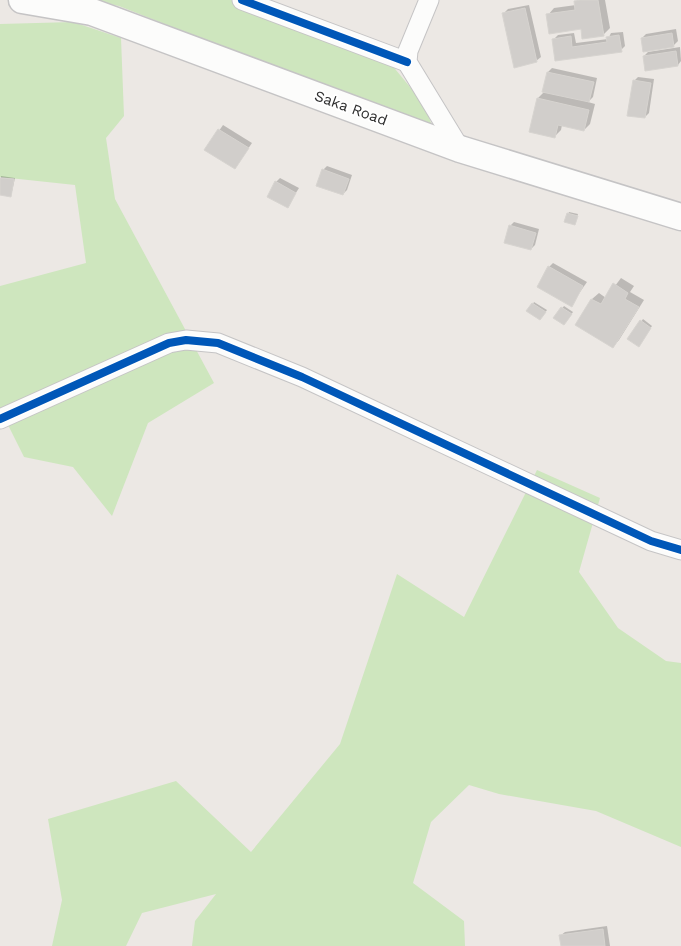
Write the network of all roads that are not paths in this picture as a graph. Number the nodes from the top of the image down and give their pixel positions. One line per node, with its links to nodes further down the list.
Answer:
1 (21, 0): 4 (main road, Saka Road); 6 (main road, Saka Road)
2 (242, 0): 5 (street)
3 (429, 0): 5 (street)
4 (0, 2)
5 (407, 62): 6 (street)
6 (460, 149): 7 (main road, Saka Road)
7 (681, 217)
8 (0, 418): 9 (street)
9 (681, 550)

